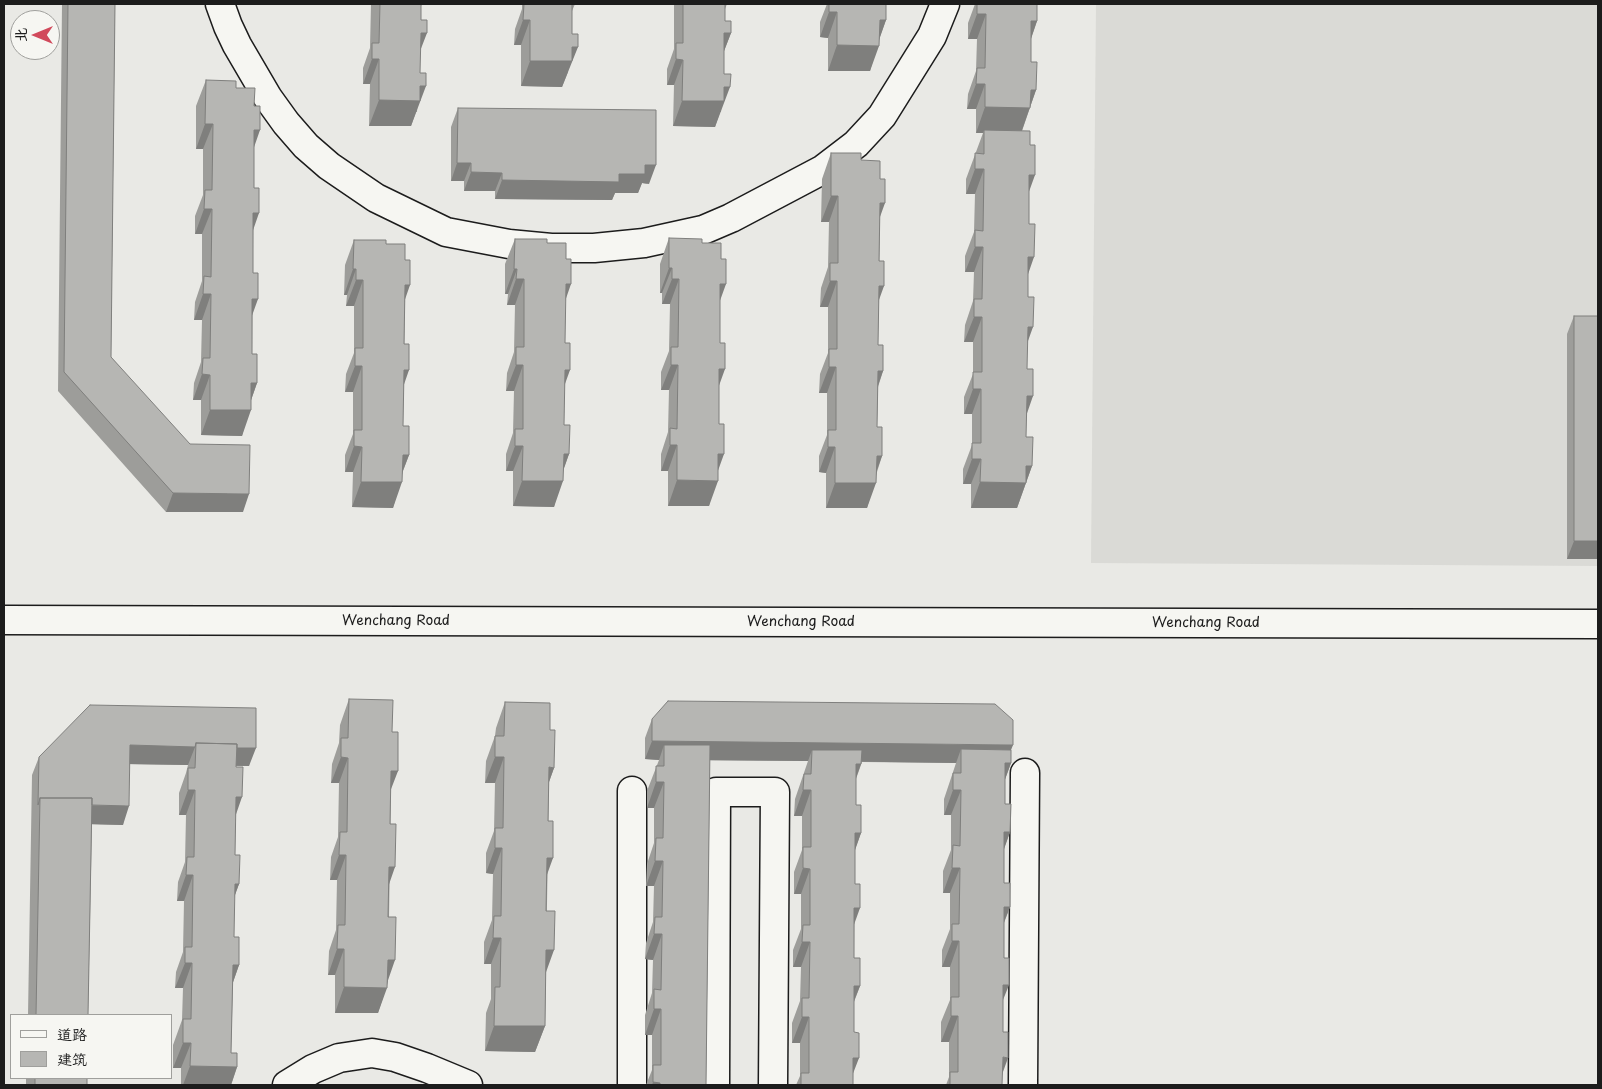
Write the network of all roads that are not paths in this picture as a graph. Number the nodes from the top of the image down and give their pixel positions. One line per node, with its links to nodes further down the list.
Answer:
1 (220, 4): 2 (street)
2 (945, 4)
3 (4, 620): 4 (street, Wenchang Road)
4 (1598, 624)
5 (1025, 774): 12 (street)
6 (632, 791): 9 (street)
7 (287, 1085): 8 (street)
8 (468, 1085)
9 (632, 1085)
10 (715, 1085): 11 (street)
11 (774, 1085)
12 (1023, 1085)

